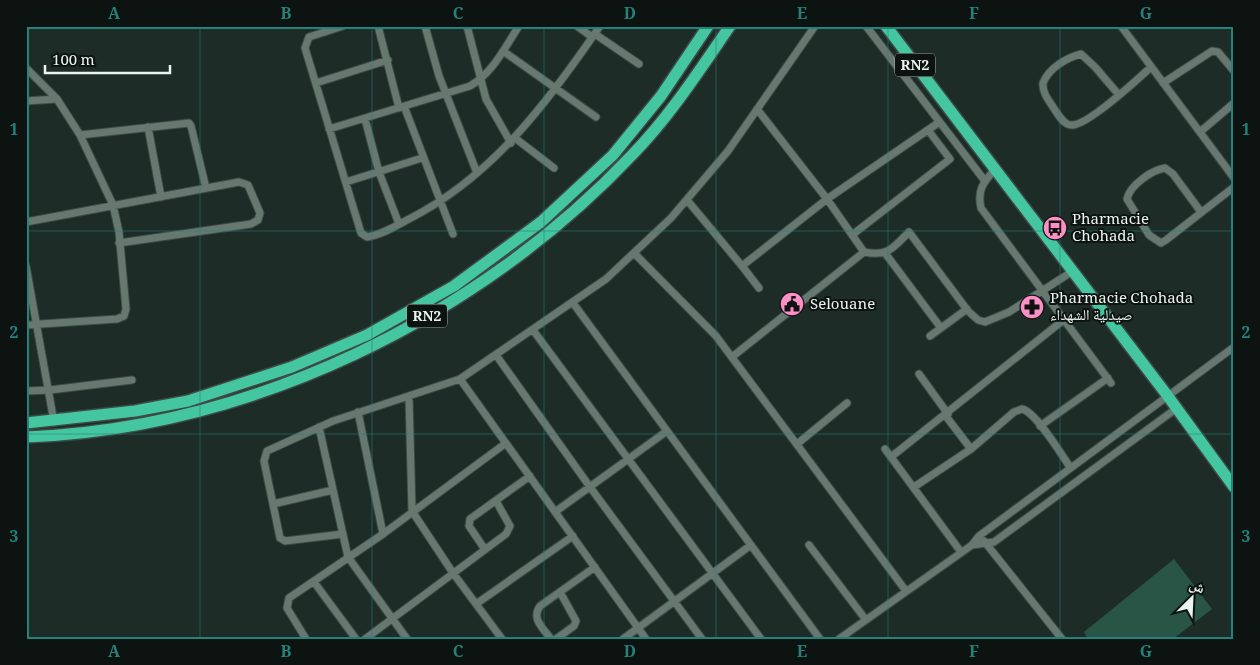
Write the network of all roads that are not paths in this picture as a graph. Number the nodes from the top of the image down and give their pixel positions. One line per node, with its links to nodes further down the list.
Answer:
1 (343, 26): 22 (street)
2 (378, 26): 16 (street)
3 (425, 26): 25 (street)
4 (467, 26): 21 (street)
5 (519, 26): 15 (street)
6 (577, 26): 14 (street)
7 (600, 26): 14 (street)
8 (708, 26): 92 (highway, RN2)
9 (730, 26): 97 (highway, RN2)
10 (815, 26): 31 (street)
11 (866, 26): 34 (street)
12 (886, 26): 43 (highway, RN2)
13 (1121, 26): 18 (street)
14 (594, 36): 17 (street); 24 (street)
15 (503, 51): 21 (street); 24 (street)
16 (388, 60): 22 (street); 30 (street)
17 (639, 64)
18 (1151, 67): 23 (street); 26 (street)
19 (26, 68): 27 (street)
20 (1234, 71): 23 (street)
21 (480, 80): 25 (street); 40 (street)
22 (316, 83): 36 (street)
23 (1163, 83): 38 (street)
24 (556, 88): 32 (street); 40 (street)
25 (446, 93): 30 (street); 45 (street)
26 (1119, 96): 26 (street)
27 (56, 99): 28 (street); 39 (street)
28 (26, 101)
29 (1234, 103): 38 (street)
30 (401, 107): 33 (street); 41 (street)
31 (757, 109): 52 (street); 53 (street)
32 (596, 116)
33 (366, 119): 36 (street); 44 (street)
34 (938, 123): 37 (street); 47 (street)
35 (148, 126): 39 (street); 50 (street); 51 (street)
36 (329, 129): 48 (street)
37 (928, 130): 52 (street); 60 (street)
38 (1200, 132): 46 (street)
39 (80, 135): 55 (street)
40 (513, 140): 42 (street); 45 (street)
41 (422, 158): 44 (street); 54 (street)
42 (554, 168)
43 (995, 169): 47 (street); 67 (highway, RN2)
44 (379, 172): 48 (street); 58 (street)
45 (477, 173): 54 (street)
46 (1234, 178)
47 (985, 181): 69 (street)
48 (346, 182): 58 (street)
49 (1234, 187): 56 (street)
50 (206, 188): 51 (street); 61 (street)
51 (161, 196): 55 (street)
52 (827, 199): 60 (street); 66 (street)
53 (686, 200): 64 (street); 66 (street)
54 (440, 201): 58 (street); 59 (street)
55 (113, 205): 57 (street); 61 (street)
56 (1201, 212): 56 (street)
57 (26, 222)
58 (399, 224)
59 (453, 234)
60 (852, 235): 62 (street)
61 (119, 243): 73 (street)
62 (864, 252): 63 (street); 80 (street)
63 (886, 253): 71 (street); 75 (street)
64 (635, 254): 70 (street); 80 (street)
65 (26, 266): 73 (street)
66 (742, 266): 68 (street)
67 (1073, 271): 69 (street); 86 (highway, RN2)
68 (759, 288)
69 (1043, 289): 71 (street); 72 (street)
70 (572, 303): 76 (street); 96 (street)
71 (967, 309): 75 (street)
72 (1066, 318): 91 (street); 94 (street)
73 (37, 324): 74 (street); 84 (street)
74 (26, 325)
75 (941, 328): 77 (street)
76 (533, 330): 79 (street); 103 (street)
77 (930, 336)
78 (1234, 347): 86 (street)
79 (496, 355): 82 (street); 106 (street)
80 (732, 357): 99 (street)
81 (919, 374): 91 (street)
82 (460, 379): 87 (street); 98 (street)
83 (132, 380): 84 (street)
84 (50, 390): 85 (street); 92 (street)
85 (26, 391)
86 (1167, 395): 89 (highway, RN2); 104 (street)
87 (409, 397): 90 (street); 112 (street)
88 (847, 403): 99 (street)
89 (1176, 408): 108 (highway, RN2); 119 (street)
90 (358, 412): 95 (street); 115 (street)
91 (946, 415): 101 (street); 102 (street)
92 (54, 422): 93 (highway, RN2)
93 (26, 423)
94 (1040, 426): 101 (street); 104 (street)
95 (320, 427): 109 (street); 111 (street)
96 (668, 431): 103 (street); 118 (street)
97 (26, 437)
98 (506, 442): 105 (street); 112 (street)
99 (798, 444): 129 (street)
100 (885, 449): 102 (street)
101 (971, 449): 107 (street)
102 (891, 458): 107 (street)
103 (628, 460): 106 (street); 127 (street)
104 (1070, 467): 117 (street)
105 (530, 476): 110 (street); 113 (street)
106 (590, 487): 113 (street); 131 (street)
107 (914, 487): 123 (street)
108 (1234, 487)
109 (333, 490): 111 (street); 114 (street)
110 (496, 501): 122 (street); 122 (street)
111 (273, 504): 114 (street)
112 (412, 511): 115 (street); 126 (street)
113 (556, 512): 116 (street)
114 (343, 534): 124 (street)
115 (383, 534): 124 (street)
116 (573, 536): 125 (street); 132 (street)
117 (979, 536): 119 (street); 121 (street)
118 (751, 544): 127 (street); 147 (street)
119 (987, 544): 121 (street); 149 (street)
120 (809, 545): 134 (street)
121 (972, 545): 123 (street)
122 (484, 548): 126 (street)
123 (961, 552): 129 (street)
124 (348, 557): 128 (street); 133 (street)
125 (595, 567): 130 (street); 135 (street)
126 (452, 573): 132 (street); 133 (street)
127 (712, 573): 131 (street); 146 (street)
128 (314, 582): 136 (street); 137 (street)
129 (906, 591): 134 (street)
130 (560, 592): 141 (street); 142 (street)
131 (674, 601): 135 (street); 145 (street)
132 (476, 604): 140 (street)
133 (392, 619): 138 (street); 139 (street)
134 (866, 620): 148 (street)
135 (638, 628): 143 (street); 144 (street)
136 (306, 639)
137 (356, 639)
138 (365, 639)
139 (407, 639)
140 (502, 639)
141 (551, 639)
142 (556, 639)
143 (623, 639)
144 (646, 639)
145 (702, 639)
146 (761, 639)
147 (820, 639)
148 (839, 639)
149 (1062, 639)

